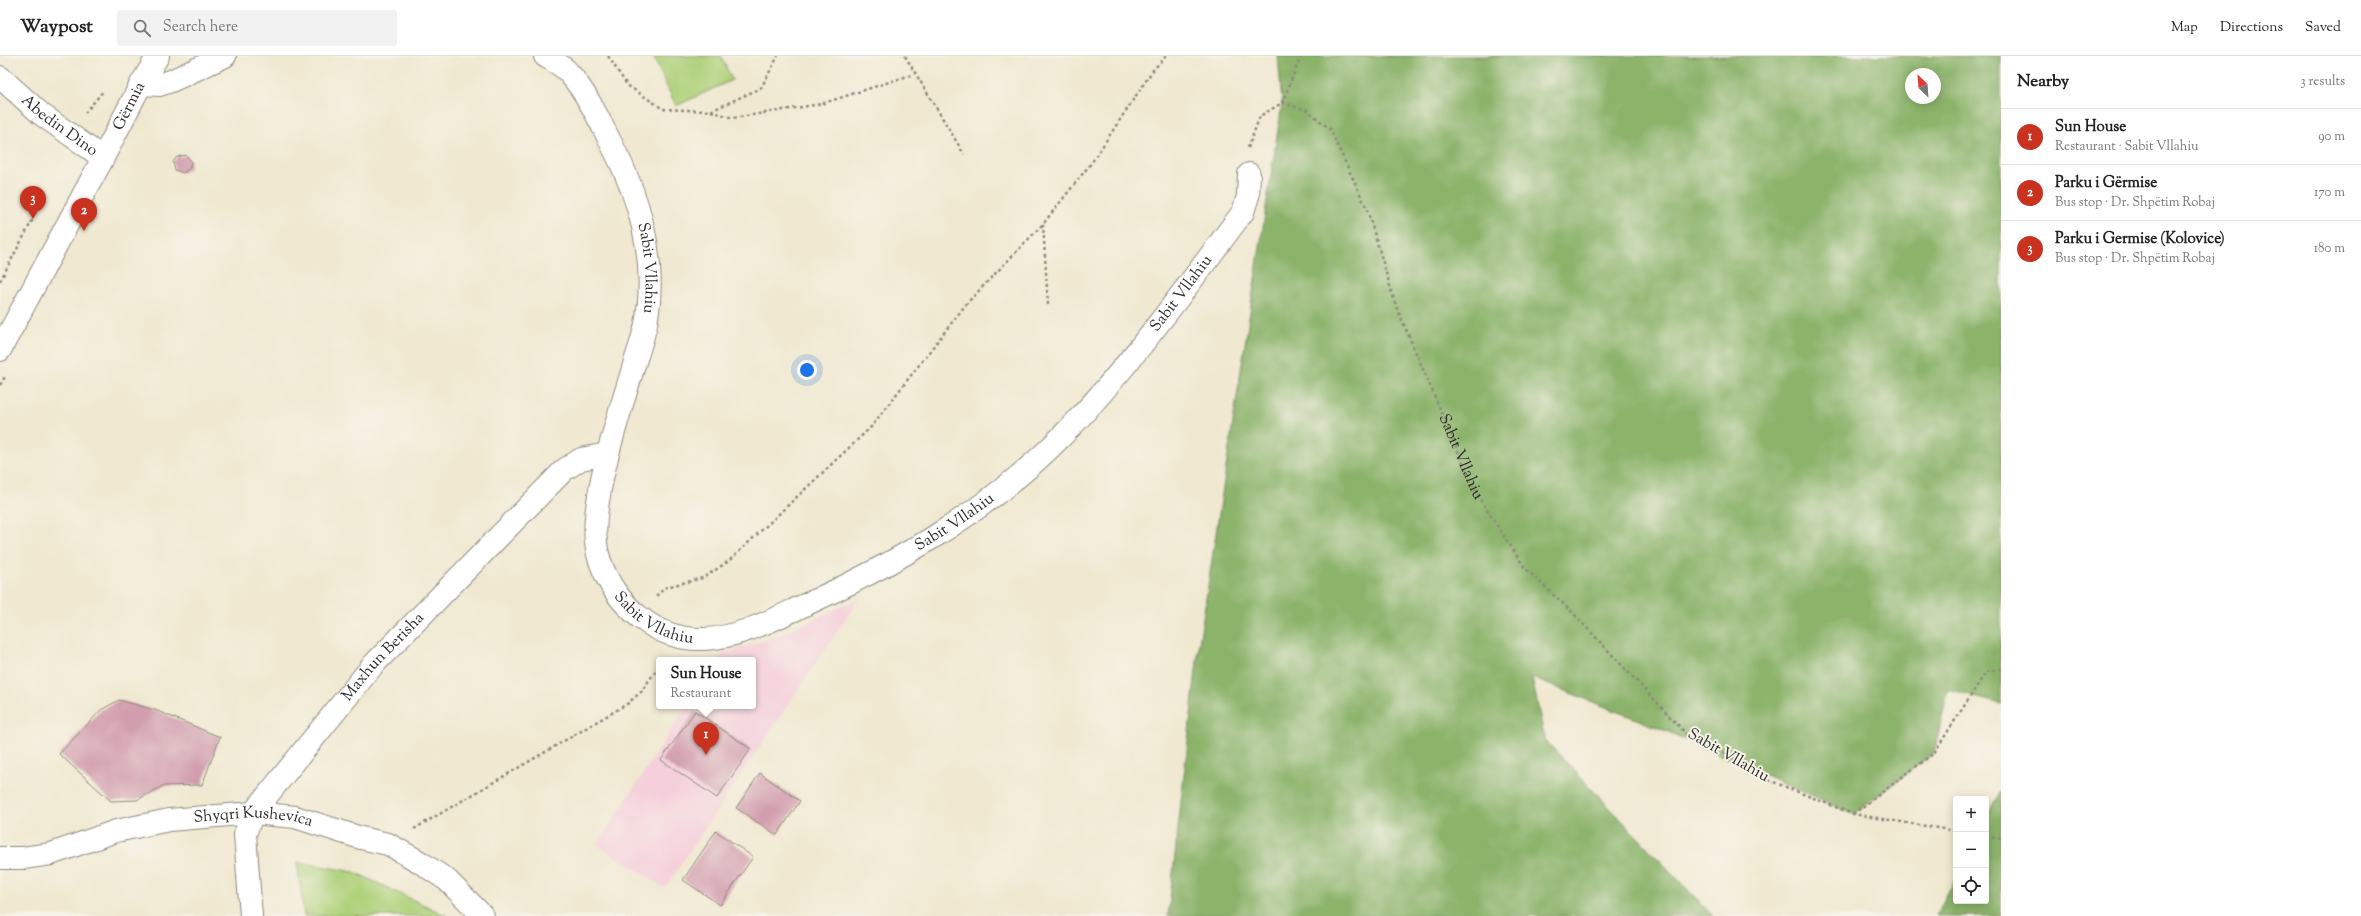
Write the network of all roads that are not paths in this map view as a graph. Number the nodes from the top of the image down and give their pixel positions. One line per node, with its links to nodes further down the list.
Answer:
1 (158, 56): 5 (street, Gërmia)
2 (225, 56): 5 (street)
3 (545, 56): 9 (street, Sabit Vllahiu)
4 (0, 77): 6 (street, Abedin Dino)
5 (141, 84): 6 (street, Gërmia)
6 (102, 158): 8 (street, Gërmia)
7 (1249, 174): 9 (street, Sabit Vllahiu)
8 (0, 350)
9 (608, 454): 10 (street, Maxhun Berisha)
10 (253, 813): 11 (street, Shyqri Kushevica); 12 (street, Maxhun Berisha); 13 (street, Shyqri Kushevica)
11 (0, 858)
12 (251, 916)
13 (483, 916)

